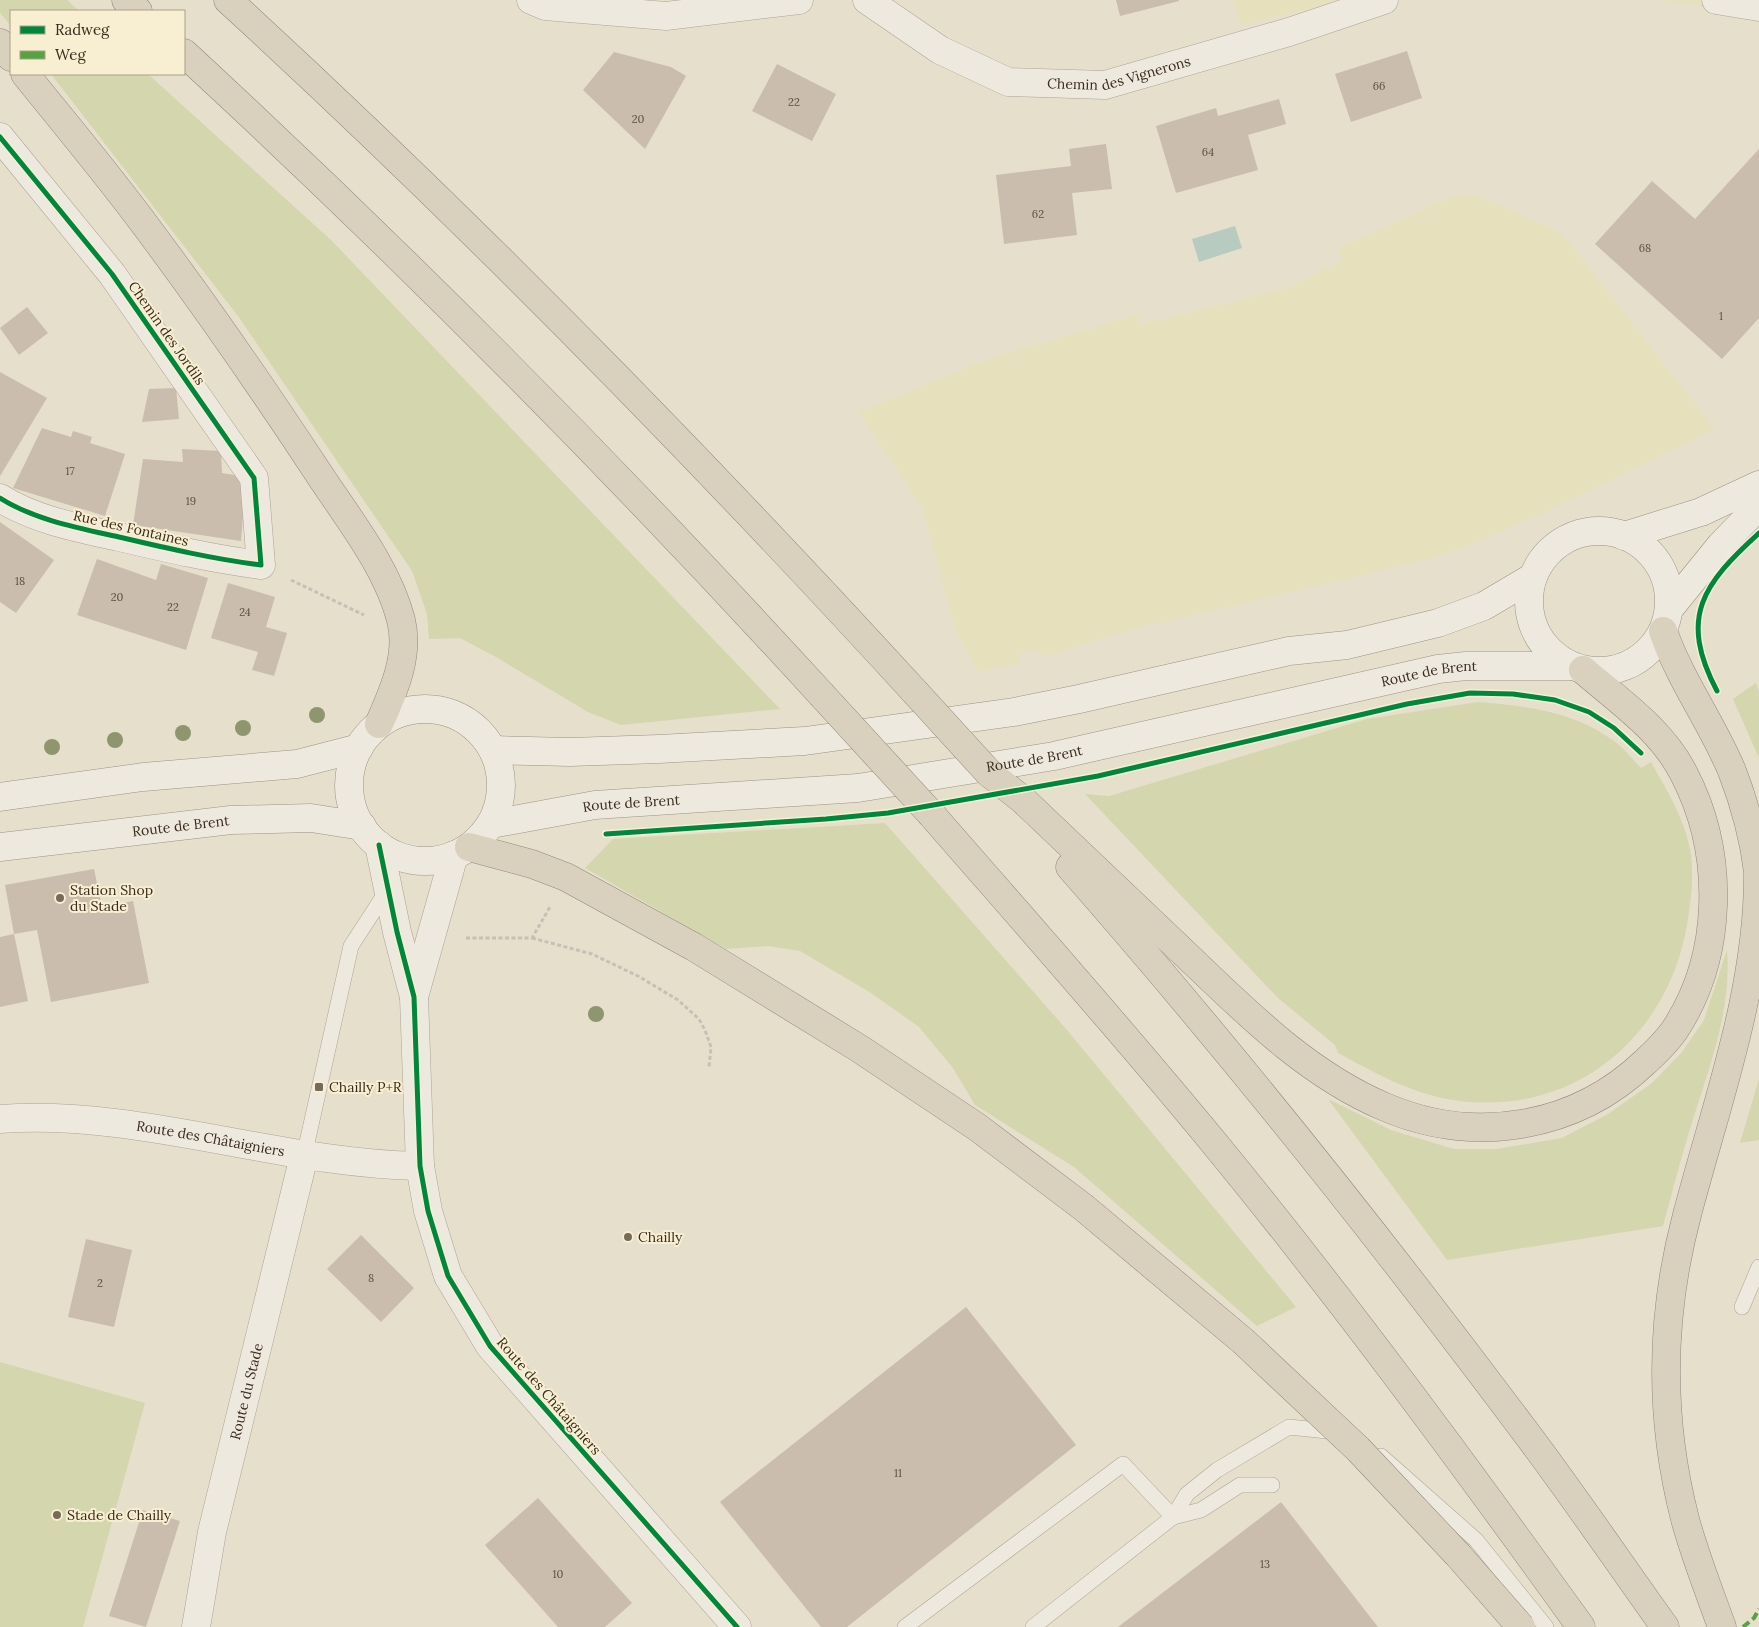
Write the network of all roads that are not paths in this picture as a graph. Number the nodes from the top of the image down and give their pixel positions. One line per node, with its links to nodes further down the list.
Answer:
1 (126, 0): 9 (highway)
2 (228, 0): 27 (highway, bridge)
3 (531, 0): 4 (main road)
4 (799, 0)
5 (868, 0): 6 (main road, Chemin des Vignerons)
6 (1384, 0)
7 (1717, 0): 8 (main road)
8 (1759, 7)
9 (137, 10)
10 (0, 43): 12 (highway)
11 (185, 54): 47 (highway, bridge)
12 (10, 56)
13 (26, 75): 23 (highway)
14 (0, 137): 19 (main road, Chemin des Jordils)
15 (1759, 485): 18 (main road)
16 (0, 498): 19 (main road, Rue des Fontaines)
17 (1759, 506): 21 (main road)
18 (1624, 536): 20 (main road); 21 (main road)
19 (261, 565)
20 (1533, 577): 22 (main road); 25 (main road)
21 (1666, 620): 22 (main road); 49 (highway)
22 (1577, 668): 27 (highway); 28 (main road, Route de Brent)
23 (379, 724): 24 (main road); 25 (main road)
24 (359, 748): 26 (main road); 29 (main road)
25 (493, 750): 28 (main road)
26 (0, 797)
27 (1017, 800): 48 (highway)
28 (491, 824): 31 (main road)
29 (370, 835): 30 (main road, Route de Brent); 31 (main road); 32 (main road, Route des Châtaigniers)
30 (0, 846)
31 (462, 851): 33 (main road, Route des Châtaigniers); 45 (highway, bridge)
32 (388, 890): 33 (main road, Route des Châtaigniers); 35 (lane)
33 (414, 998): 36 (main road, Route des Châtaigniers)
34 (0, 1119): 35 (main road, Route des Châtaigniers)
35 (304, 1156): 36 (main road, Route des Châtaigniers); 41 (main road, Route du Stade)
36 (420, 1166): 42 (main road, Route des Châtaigniers)
37 (1759, 1267): 38 (lane)
38 (1742, 1307)
39 (1272, 1485): 40 (lane)
40 (1173, 1517): 43 (lane); 44 (lane); 46 (lane)
41 (196, 1627)
42 (737, 1627)
43 (905, 1627)
44 (1033, 1627)
45 (1520, 1627)
46 (1546, 1627)
47 (1581, 1627)
48 (1666, 1627)
49 (1722, 1627)

